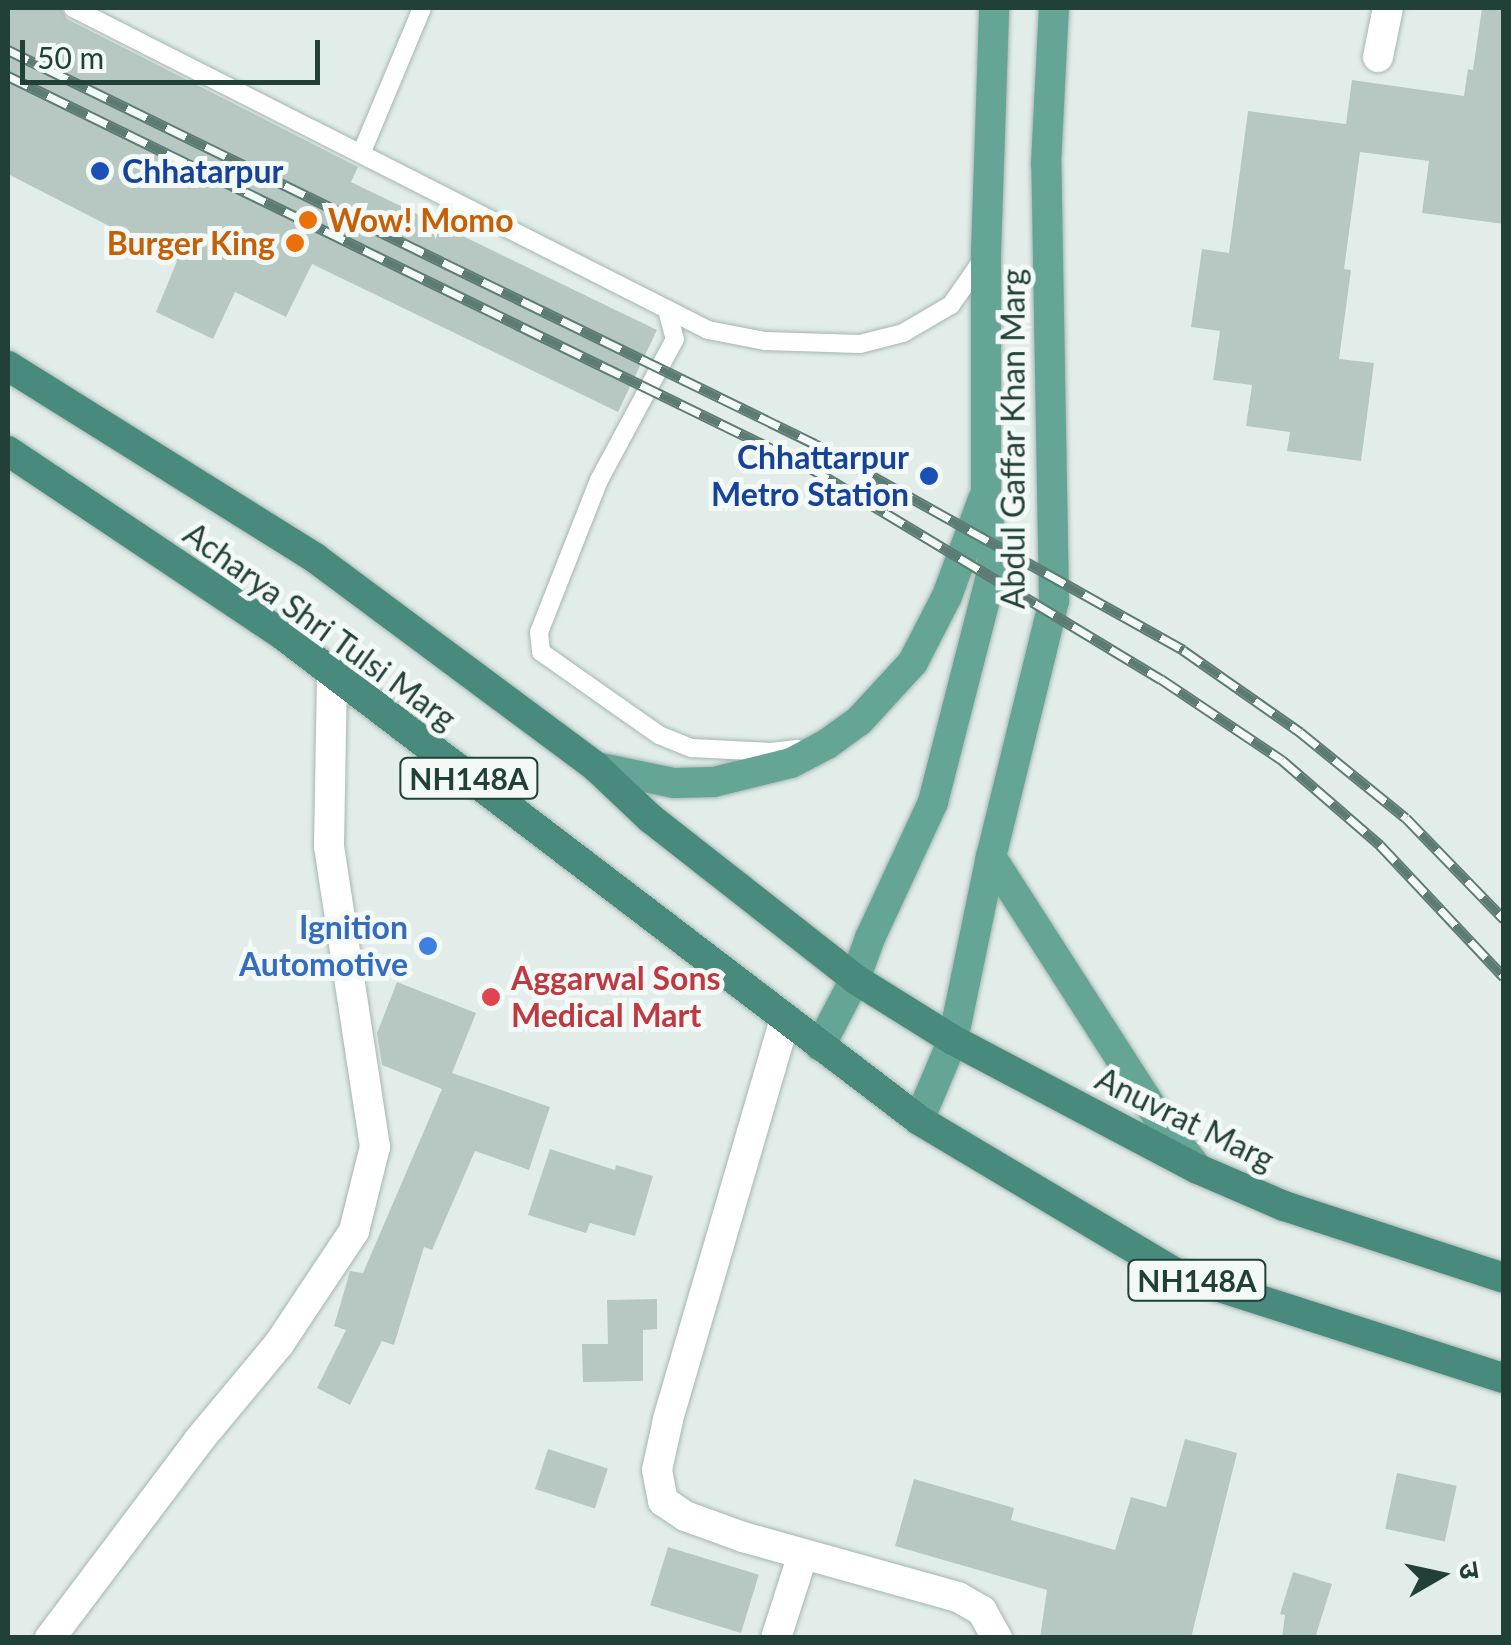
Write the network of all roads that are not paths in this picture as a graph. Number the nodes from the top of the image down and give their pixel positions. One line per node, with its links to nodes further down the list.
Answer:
1 (73, 8): 7 (lane)
2 (422, 8): 7 (lane)
3 (994, 8): 8 (main road, Abdul Gaffar Khan Marg)
4 (1054, 8): 16 (main road, Abdul Gaffar Khan Marg)
5 (1388, 8): 6 (street)
6 (1378, 57)
7 (361, 154): 9 (lane)
8 (986, 254): 9 (lane); 12 (main road, Abdul Gaffar Khan Marg)
9 (667, 310): 14 (lane)
10 (8, 366): 15 (highway, Acharya Shri Tulsi Marg / NH148A)
11 (8, 451): 13 (highway, Acharya Shri Tulsi Marg / NH148A)
12 (986, 492): 14 (main road); 17 (main road, Abdul Gaffar Khan Marg)
13 (332, 673): 18 (highway, Acharya Shri Tulsi Marg / NH148A); 26 (street)
14 (827, 744): 15 (main road)
15 (596, 767): 17 (highway, Acharya Shri Tulsi Marg / NH148A)
16 (991, 857): 19 (main road, Abdul Gaffar Khan Marg); 22 (main road)
17 (856, 979): 19 (highway, Anuvrat Marg / NH148A); 20 (main road, Abdul Gaffar Khan Marg)
18 (785, 1019): 20 (highway, Acharya Shri Tulsi Marg / NH148A); 25 (street)
19 (953, 1040): 21 (main road, Abdul Gaffar Khan Marg); 22 (highway, Anuvrat Marg / NH148A)
20 (820, 1046): 21 (highway, Acharya Shri Tulsi Marg / NH148A)
21 (919, 1120): 24 (highway, NH148A)
22 (1198, 1169): 23 (highway, Anuvrat Marg / NH148A)
23 (1504, 1278)
24 (1504, 1378)
25 (803, 1554): 27 (street); 28 (street)
26 (50, 1638)
27 (776, 1638)
28 (997, 1638)

